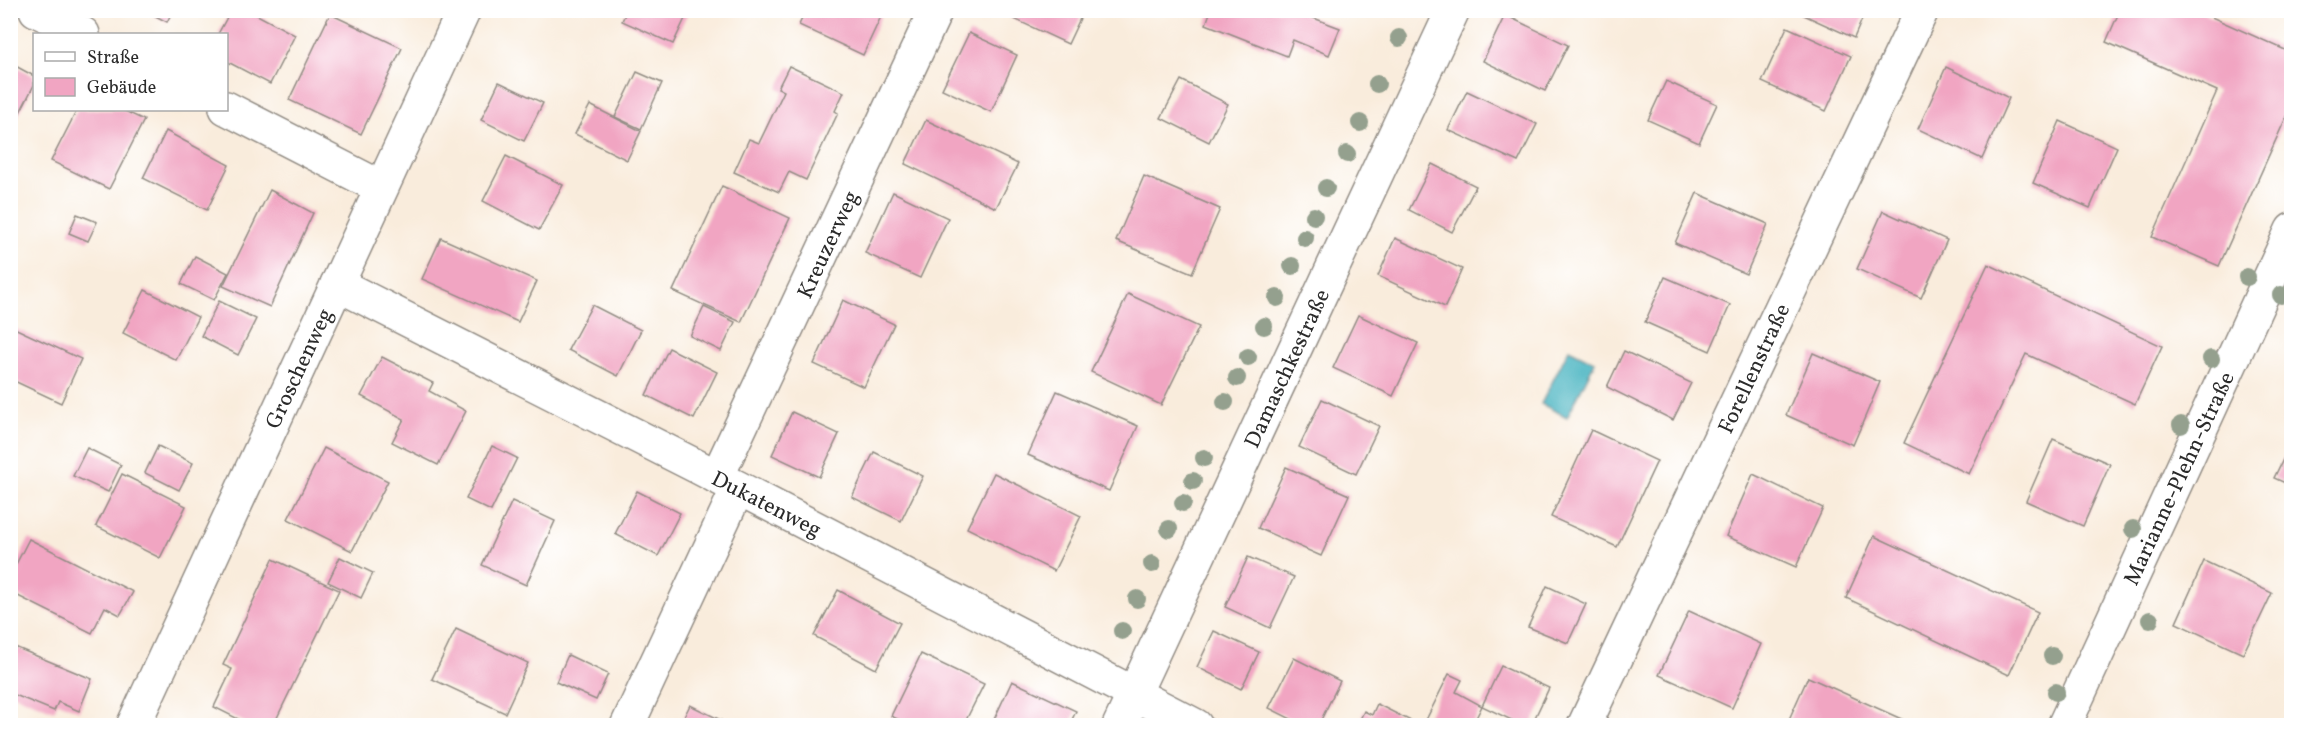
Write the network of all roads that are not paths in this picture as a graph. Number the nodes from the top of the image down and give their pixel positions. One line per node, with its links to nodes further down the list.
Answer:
1 (36, 10): 6 (street)
2 (464, 10): 8 (street, Groschenweg)
3 (936, 10): 11 (street, Kreuzerweg)
4 (1453, 10): 12 (street, Damaschkestraße)
5 (1922, 10): 17 (street, Forellenstraße)
6 (81, 33)
7 (228, 109): 8 (street)
8 (380, 187): 10 (street, Groschenweg)
9 (2292, 231): 18 (street, Marianne-Plehn-Straße)
10 (337, 284): 11 (street, Dukatenweg); 13 (street, Groschenweg)
11 (728, 483): 12 (street, Dukatenweg); 14 (street, Kreuzerweg)
12 (1134, 694): 15 (street, Damaschkestraße); 16 (street, Dukatenweg)
13 (132, 726)
14 (627, 726)
15 (1119, 726)
16 (1196, 726)
17 (1584, 726)
18 (2064, 726)

